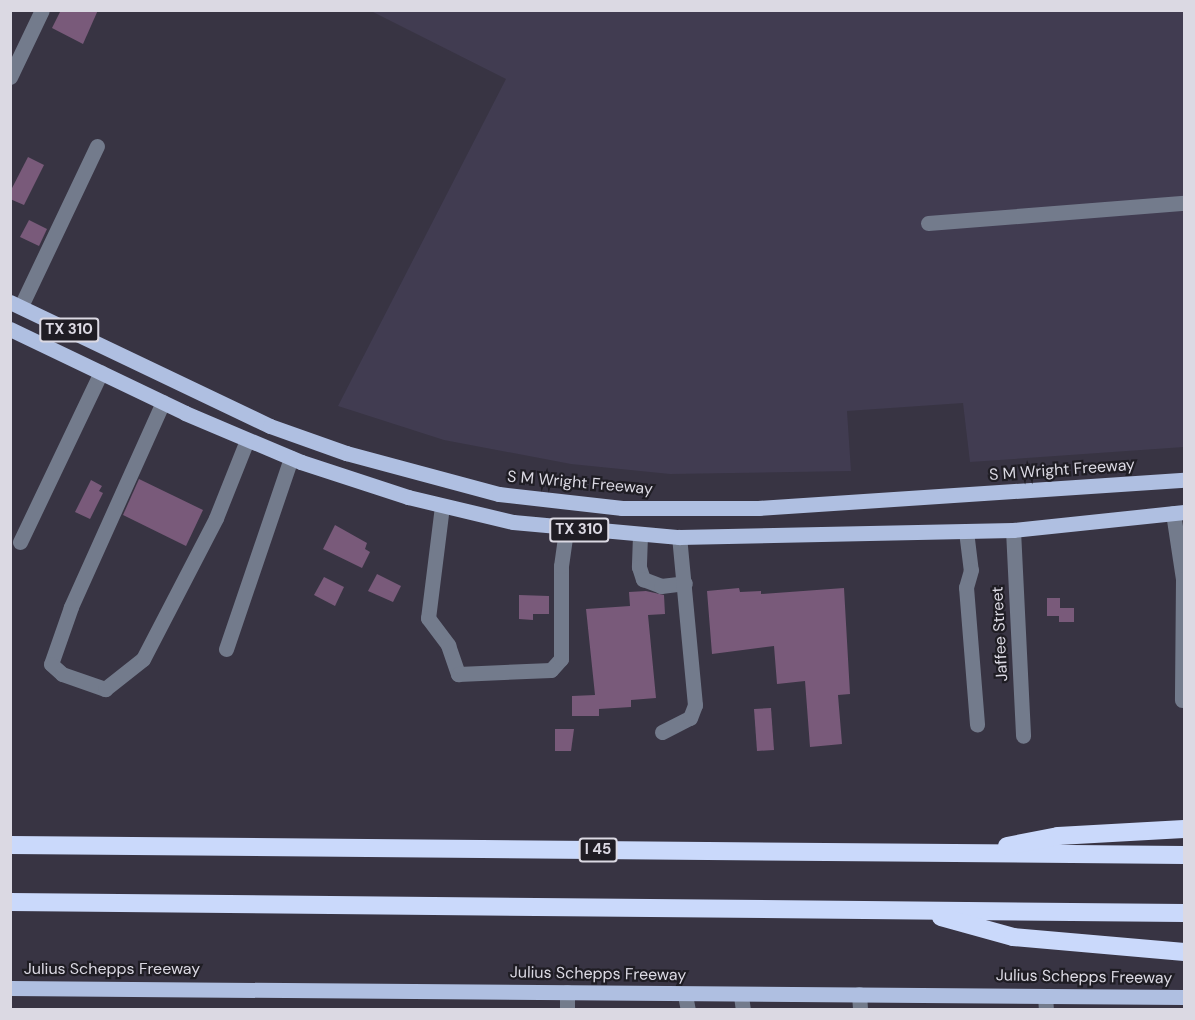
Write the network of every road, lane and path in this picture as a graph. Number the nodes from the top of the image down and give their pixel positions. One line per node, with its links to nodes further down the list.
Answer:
1 (42, 10): 2 (street)
2 (10, 77)
3 (97, 146): 6 (street)
4 (1185, 203): 5 (street)
5 (928, 223)
6 (16, 304): 12 (main road, S M Wright Freeway / TX 310)
7 (10, 329): 8 (main road, TX 310)
8 (101, 372): 9 (main road, TX 310); 20 (street)
9 (163, 402): 10 (main road, TX 310); 10 (street)
10 (247, 440): 11 (main road, TX 310)
11 (291, 458): 13 (main road, TX 310); 22 (street)
12 (1185, 480)
13 (442, 506): 15 (main road, TX 310); 15 (street)
14 (1179, 513): 16 (main road, TX 310); 23 (street)
15 (566, 529): 18 (main road, TX 310)
16 (1013, 530): 17 (main road, TX 310); 26 (street, Jaffee Street)
17 (966, 531): 19 (main road, TX 310); 24 (street)
18 (640, 535): 19 (main road, TX 310); 21 (street)
19 (679, 537): 21 (street)
20 (20, 542)
21 (684, 583): 25 (street)
22 (226, 649)
23 (1182, 700)
24 (977, 725)
25 (662, 732)
26 (1023, 736)
27 (1185, 829): 29 (highway)
28 (10, 845): 29 (highway, I 45)
29 (969, 853): 30 (highway, I 45)
30 (1185, 855)
31 (10, 902): 32 (highway)
32 (915, 910): 33 (highway); 34 (highway)
33 (1185, 912)
34 (1185, 952)
35 (10, 988): 36 (main road, Julius Schepps Freeway)
36 (567, 992): 39 (main road, Julius Schepps Freeway); 42 (street)
37 (859, 994): 40 (main road, Julius Schepps Freeway); 41 (main road, Julius Schepps Freeway); 43 (street)
38 (1185, 997): 41 (main road, Julius Schepps Freeway)
39 (687, 1002): 40 (main road, Julius Schepps Freeway)
40 (742, 1003)
41 (1045, 1003)
42 (567, 1010)
43 (860, 1010)

